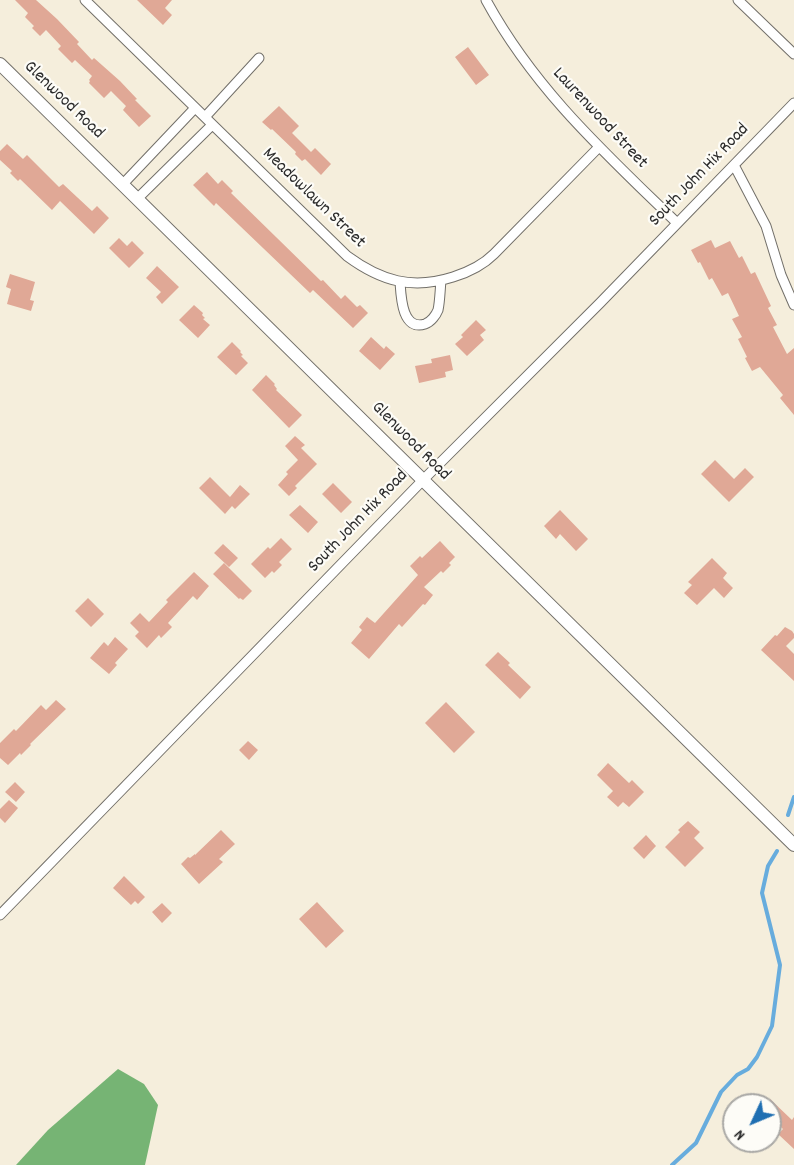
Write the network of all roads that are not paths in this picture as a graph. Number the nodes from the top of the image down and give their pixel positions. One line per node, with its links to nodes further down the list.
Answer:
1 (85, 0): 8 (street, Meadowlawn Street)
2 (486, 0): 10 (street, Laurenwood Street)
3 (738, 0): 4 (street)
4 (794, 54)
5 (260, 58): 9 (street)
6 (0, 64): 12 (street, Glenwood Road)
7 (794, 103): 11 (street, South John Hix Road)
8 (195, 108): 9 (street, Meadowlawn Street); 12 (street)
9 (208, 121): 13 (street); 16 (street, Meadowlawn Street)
10 (599, 147): 14 (street, Laurenwood Street); 15 (street, Meadowlawn Street)
11 (734, 165): 14 (street, South John Hix Road); 17 (street)
12 (123, 184): 13 (street, Glenwood Road)
13 (137, 199): 18 (street, Glenwood Road)
14 (677, 223): 18 (street, South John Hix Road)
15 (441, 281): 16 (street, Meadowlawn Street); 16 (street)
16 (400, 282)
17 (794, 305)
18 (423, 480): 19 (street, Glenwood Road); 20 (street, South John Hix Road)
19 (794, 845)
20 (0, 915)

